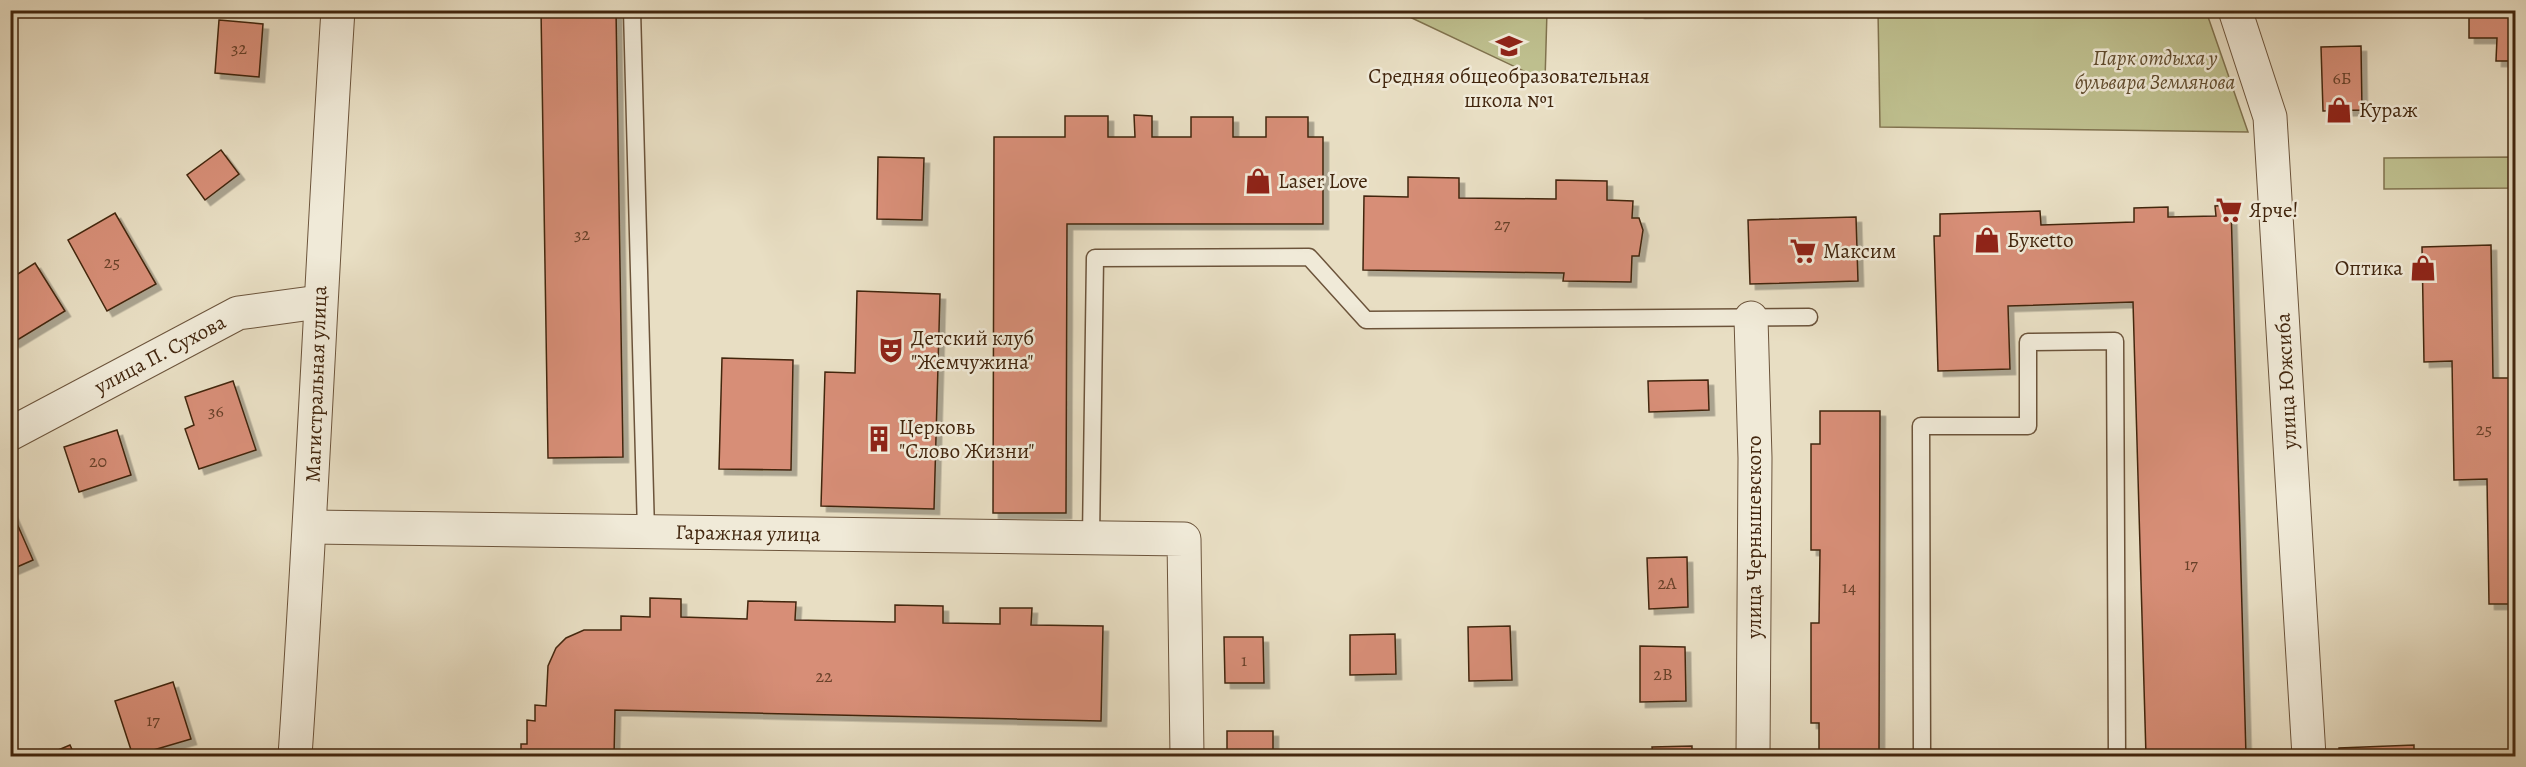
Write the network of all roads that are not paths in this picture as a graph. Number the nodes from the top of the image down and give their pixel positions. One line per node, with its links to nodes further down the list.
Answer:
1 (338, 10): 4 (street, Магистральная улица)
2 (632, 10): 9 (lane)
3 (2235, 10): 16 (street, улица Южсиба)
4 (319, 302): 7 (street, улица П. Сухова); 8 (street, Магистральная улица)
5 (1809, 317): 6 (lane)
6 (1751, 318): 10 (lane); 13 (street, улица Чернышевского)
7 (10, 434)
8 (311, 527): 9 (street, Гаражная улица); 11 (street, Магистральная улица)
9 (646, 532): 10 (street, Гаражная улица)
10 (1091, 538): 12 (street, Гаражная улица)
11 (295, 756)
12 (1187, 756)
13 (1753, 756)
14 (1922, 756): 15 (lane)
15 (2117, 756)
16 (2309, 756)

